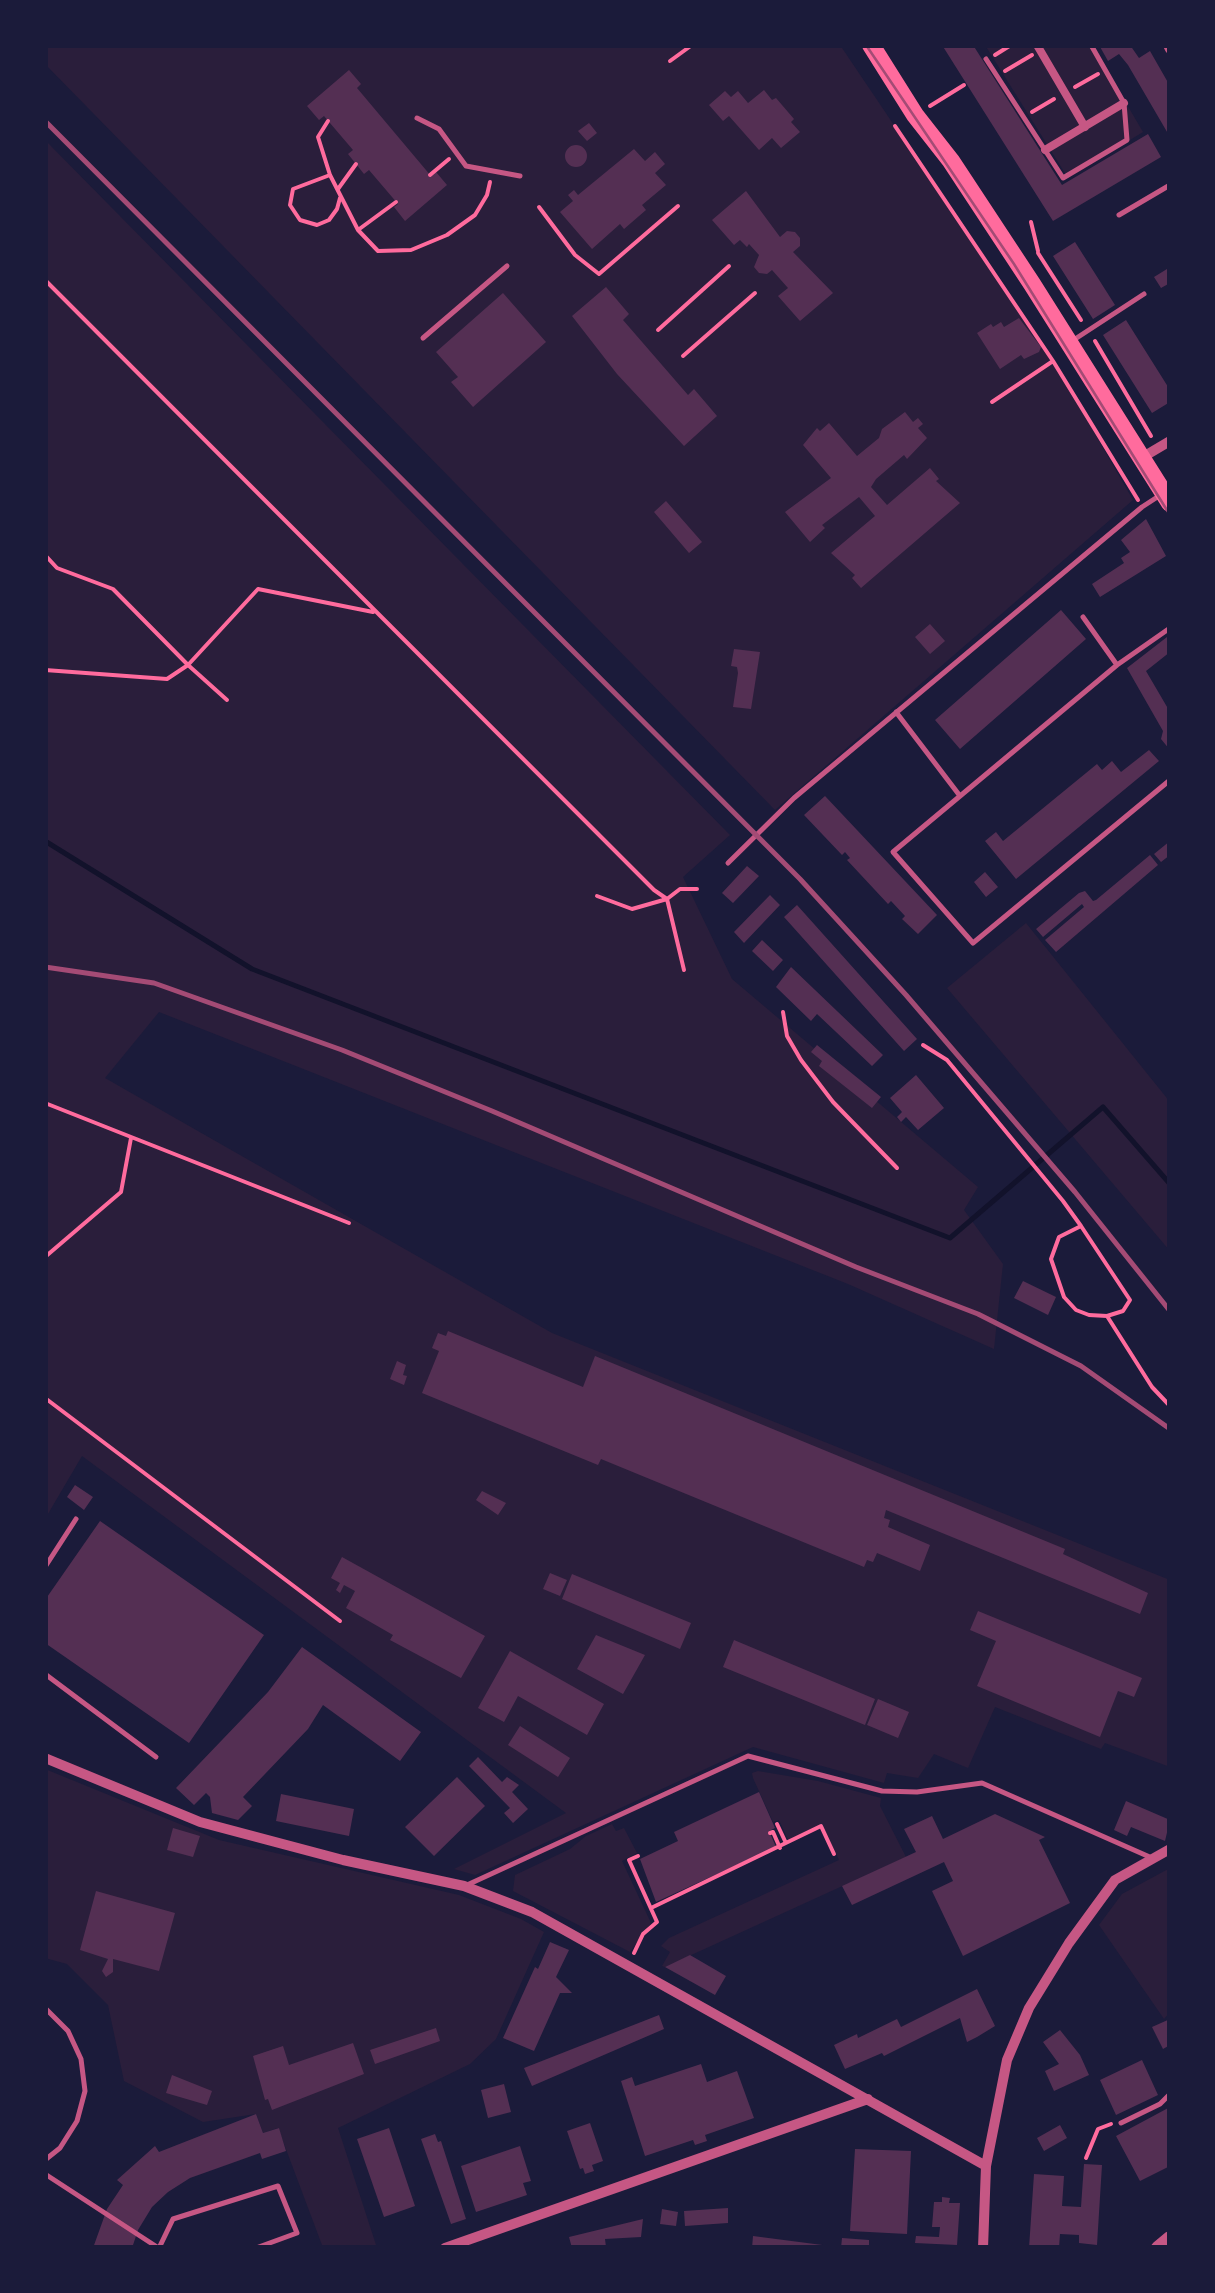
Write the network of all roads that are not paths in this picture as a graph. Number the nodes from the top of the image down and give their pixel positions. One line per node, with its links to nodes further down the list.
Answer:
1 (871, 45): 15 (main road)
2 (1091, 45): 5 (lane)
3 (1038, 48): 7 (street)
4 (986, 60): 8 (lane)
5 (1124, 103): 7 (street); 8 (lane)
6 (417, 118): 9 (lane)
7 (1084, 126): 8 (street)
8 (1045, 150)
9 (520, 176)
10 (1170, 186): 11 (lane)
11 (1119, 216)
12 (506, 266): 14 (lane)
13 (1144, 294): 15 (lane)
14 (424, 338)
15 (1069, 343): 17 (main road)
16 (1170, 441): 17 (street)
17 (1151, 452): 18 (main road)
18 (1167, 498): 22 (lane)
19 (1083, 617): 21 (lane)
20 (1170, 628): 21 (lane)
21 (1117, 665): 24 (lane)
22 (896, 712): 24 (lane); 25 (lane)
23 (1170, 780): 24 (lane)
24 (960, 796)
25 (728, 863)
26 (76, 1519): 27 (lane)
27 (45, 1567)
28 (45, 1674): 29 (lane)
29 (156, 1757)
30 (45, 1758): 33 (street)
31 (1170, 1849): 32 (street)
32 (1152, 1858): 33 (lane); 39 (street)
33 (464, 1886): 36 (street)
34 (45, 2008): 38 (lane)
35 (1170, 2094): 37 (lane)
36 (868, 2099): 39 (street); 44 (street)
37 (1121, 2122)
38 (45, 2160)
39 (986, 2166): 45 (street)
40 (45, 2174): 42 (lane)
41 (1170, 2238): 46 (street)
42 (158, 2248): 43 (lane)
43 (256, 2248)
44 (444, 2248)
45 (983, 2248)
46 (1158, 2248)

